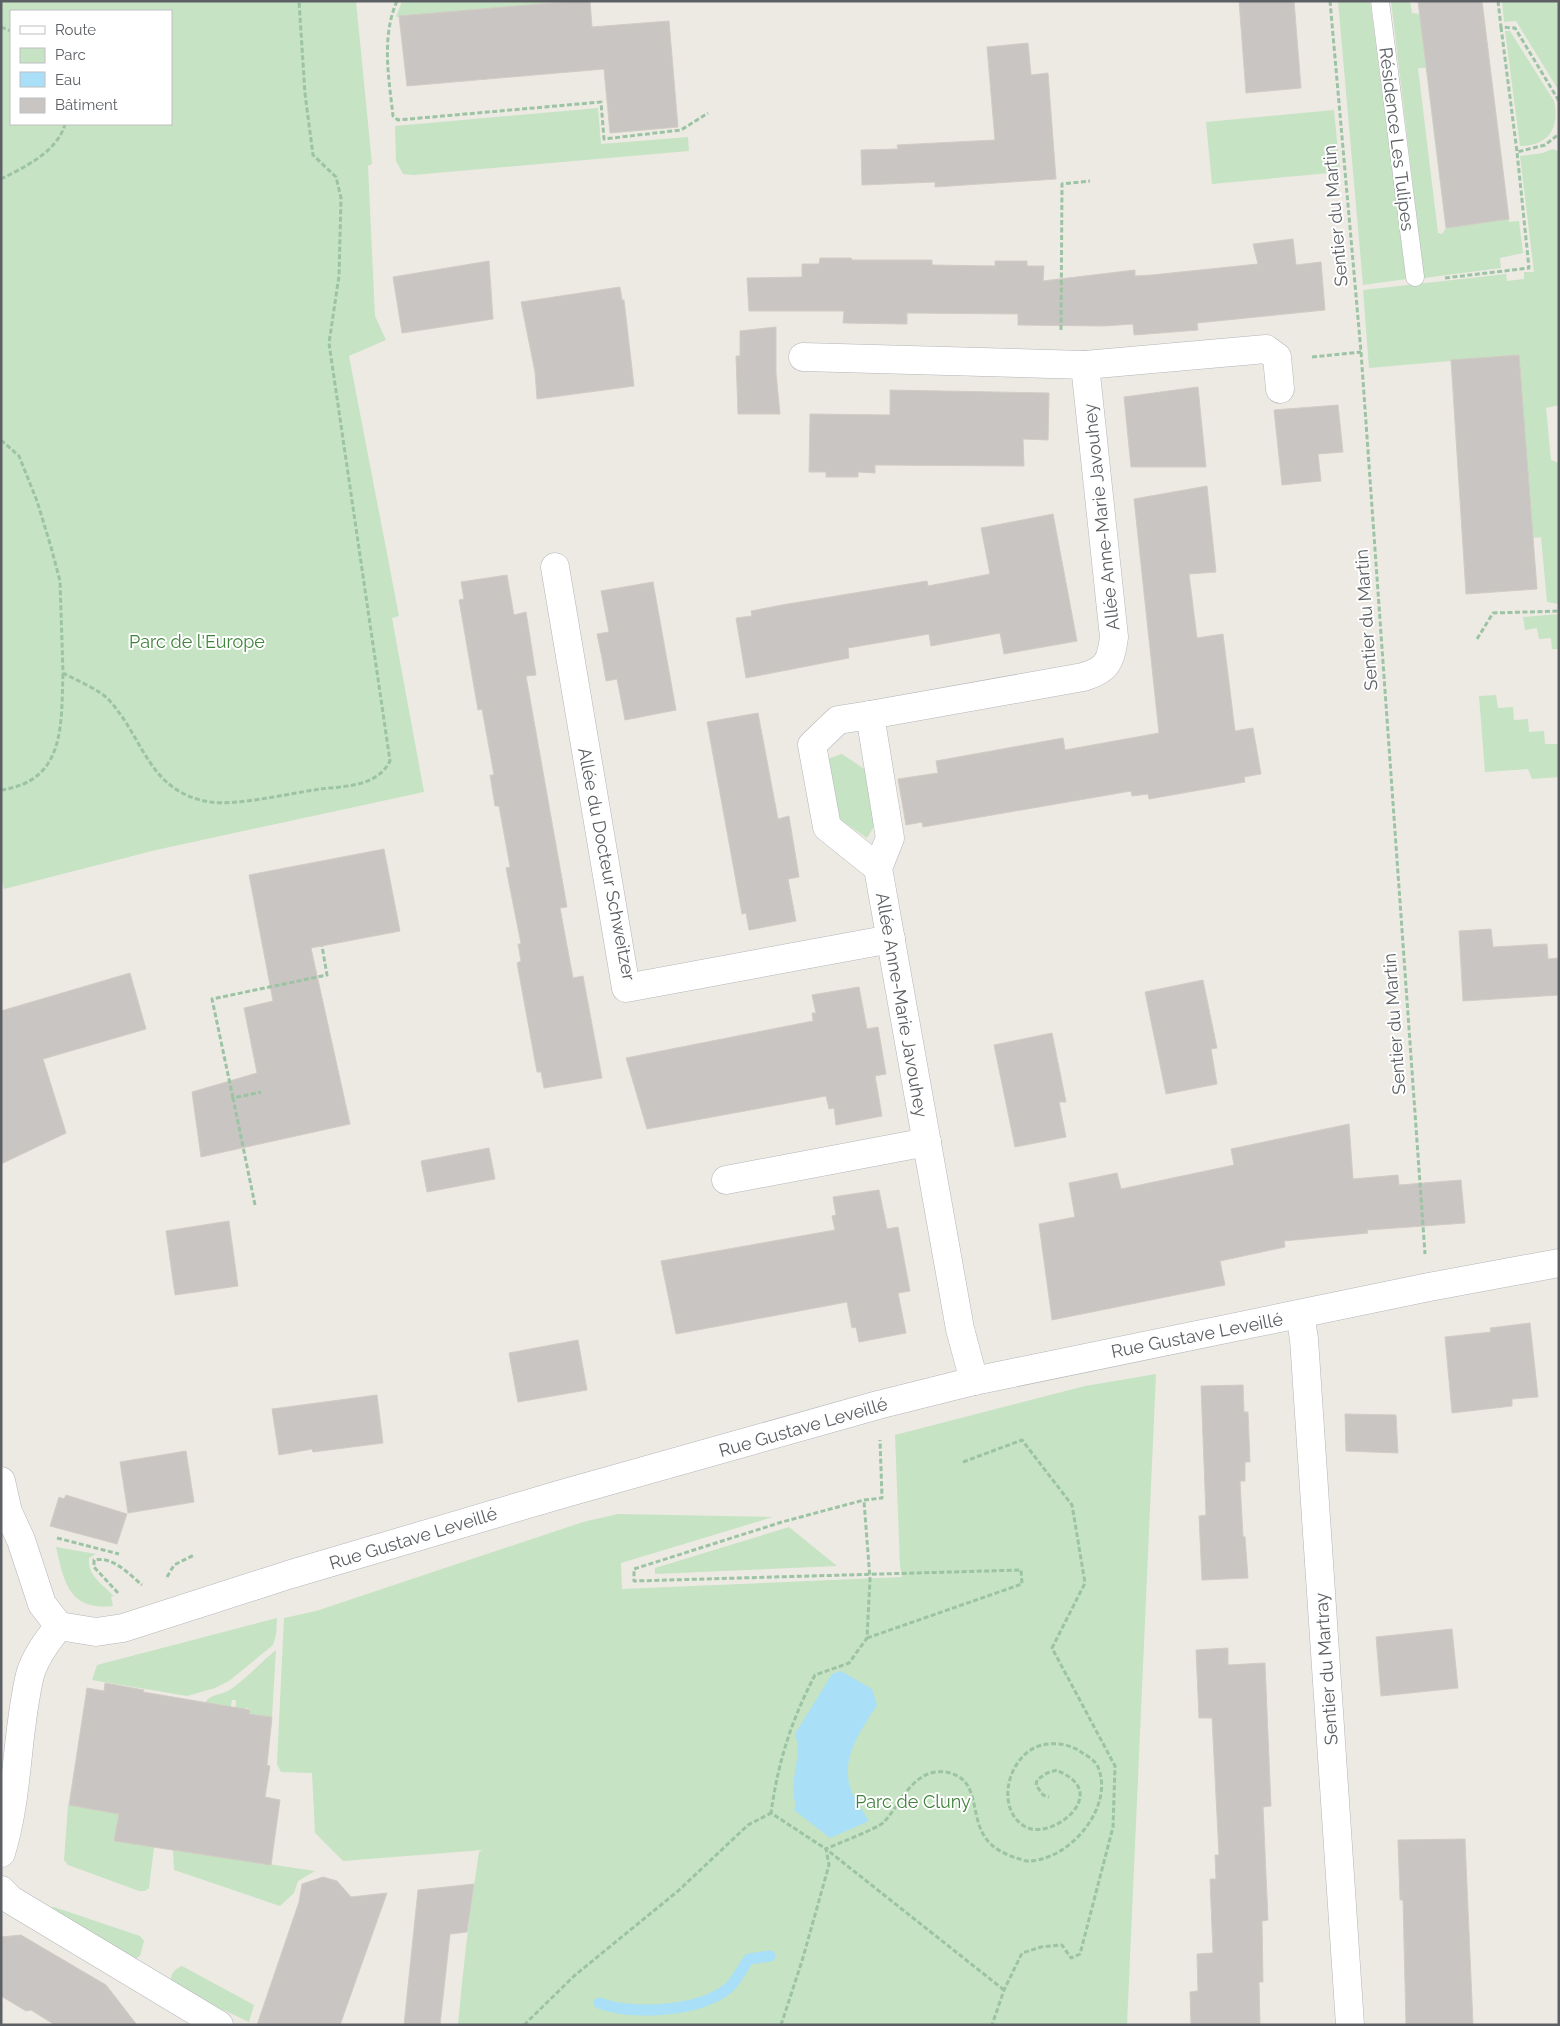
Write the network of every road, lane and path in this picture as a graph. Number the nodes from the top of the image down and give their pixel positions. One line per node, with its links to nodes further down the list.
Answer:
1 (299, 1): 24 (path)
2 (397, 1): 8 (path)
3 (1330, 1): 15 (path, Sentier du Martin)
4 (1380, 1): 14 (lane, Résidence Les Tulipes)
5 (1498, 1): 6 (path)
6 (1501, 27): 7 (path); 11 (path)
7 (1559, 101)
8 (708, 113)
9 (65, 125): 12 (path)
10 (1559, 134): 11 (path)
11 (1517, 152): 14 (path)
12 (1, 179)
13 (1090, 181): 18 (path)
14 (1415, 277)
15 (1361, 352): 17 (path); 35 (path, Sentier du Martin)
16 (803, 357): 18 (street)
17 (1277, 357): 18 (street); 19 (street)
18 (1073, 364): 25 (street, Allée Anne-Marie Javouhey)
19 (1280, 389)
20 (1, 440): 24 (path)
21 (555, 567): 28 (street, Allée du Docteur Schweitzer)
22 (1559, 611): 23 (path)
23 (1477, 639)
24 (64, 673): 26 (path)
25 (870, 715): 27 (street, Allée Anne-Marie Javouhey); 27 (street, Allée Anne-Marie Javouhey)
26 (1, 790)
27 (878, 868): 28 (street, Allée Anne-Marie Javouhey)
28 (891, 939): 32 (street, Allée Anne-Marie Javouhey)
29 (322, 946): 31 (path)
30 (261, 1092): 31 (path)
31 (233, 1098): 34 (path)
32 (927, 1142): 33 (street, Allée Anne-Marie Javouhey); 38 (street, Allée Anne-Marie Javouhey)
33 (726, 1180)
34 (255, 1205)
35 (1423, 1236)
36 (1559, 1263): 37 (street, Rue Gustave Leveillé)
37 (1300, 1314): 38 (street, Rue Gustave Leveillé); 63 (street, Sentier du Martray)
38 (974, 1380): 51 (street, Rue Gustave Leveillé)
39 (880, 1431): 42 (path)
40 (963, 1462): 58 (path)
41 (1, 1481): 43 (street)
42 (864, 1500): 47 (path); 47 (path)
43 (5, 1514): 51 (street)
44 (48, 1536): 45 (path)
45 (119, 1554)
46 (194, 1555): 48 (path)
47 (869, 1573): 52 (path); 52 (path)
48 (163, 1583)
49 (147, 1588): 50 (path)
50 (121, 1596)
51 (59, 1626): 56 (street)
52 (867, 1638): 54 (path)
53 (1050, 1797): 55 (path)
54 (771, 1813): 55 (path); 60 (path)
55 (826, 1850): 58 (path); 61 (path)
56 (1, 1853)
57 (1, 1890): 59 (street)
58 (1004, 1990): 62 (path)
59 (219, 2025)
60 (524, 2025)
61 (781, 2025)
62 (992, 2025)
63 (1350, 2025)

